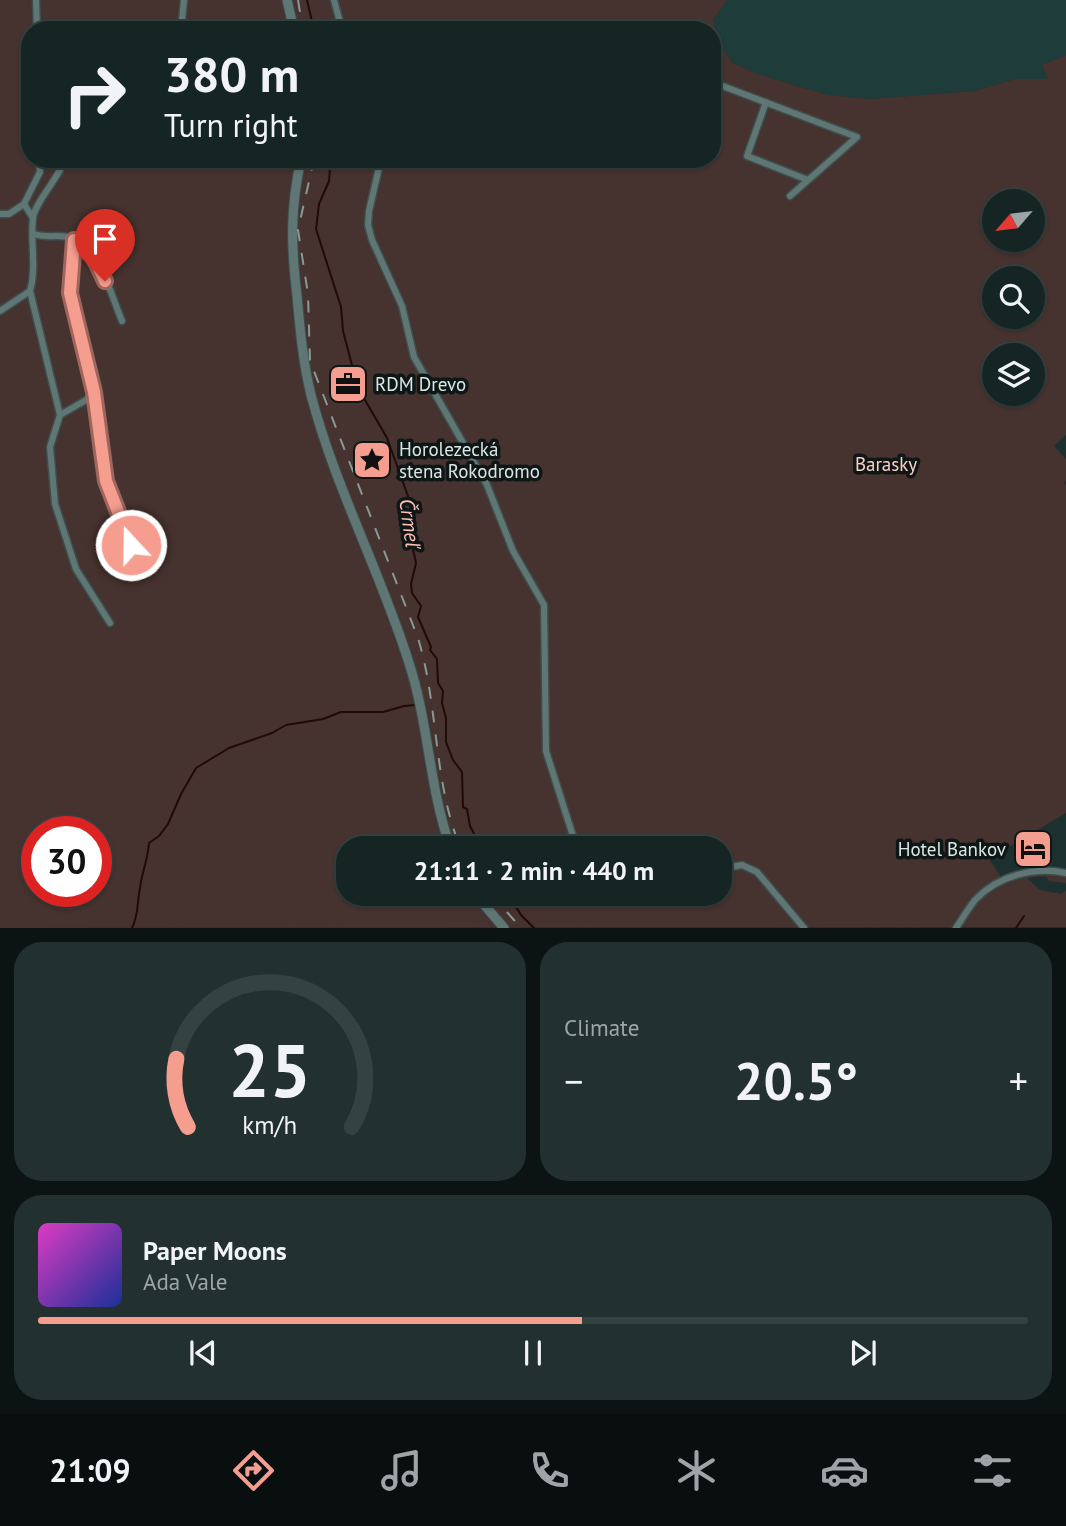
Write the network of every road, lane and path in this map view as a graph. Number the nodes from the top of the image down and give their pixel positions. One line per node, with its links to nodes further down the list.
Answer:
1 (36, 0): 5 (street)
2 (184, 0): 6 (street)
3 (287, 0): 7 (main road)
4 (334, 0): 8 (street)
5 (37, 21)
6 (182, 21)
7 (291, 21)
8 (340, 21)
9 (721, 85): 10 (street)
10 (766, 102): 15 (street); 15 (street)
11 (40, 168): 17 (street)
12 (62, 168): 19 (street)
13 (299, 168): 29 (main road)
14 (379, 168): 30 (street)
15 (808, 180): 16 (street)
16 (790, 196)
17 (24, 204): 18 (street); 19 (street)
18 (0, 214)
19 (33, 218): 20 (street)
20 (34, 233): 21 (street); 22 (street)
21 (74, 240): 24 (street); 25 (street)
22 (30, 291): 23 (street); 26 (street)
23 (0, 311)
24 (122, 321)
25 (94, 392): 26 (street); 27 (street)
26 (60, 415): 28 (street)
27 (131, 545)
28 (110, 623)
29 (447, 836)
30 (573, 836)
31 (732, 867): 35 (street)
32 (1066, 873): 36 (street)
33 (485, 906): 34 (main road)
34 (504, 928)
35 (804, 928)
36 (956, 928)

